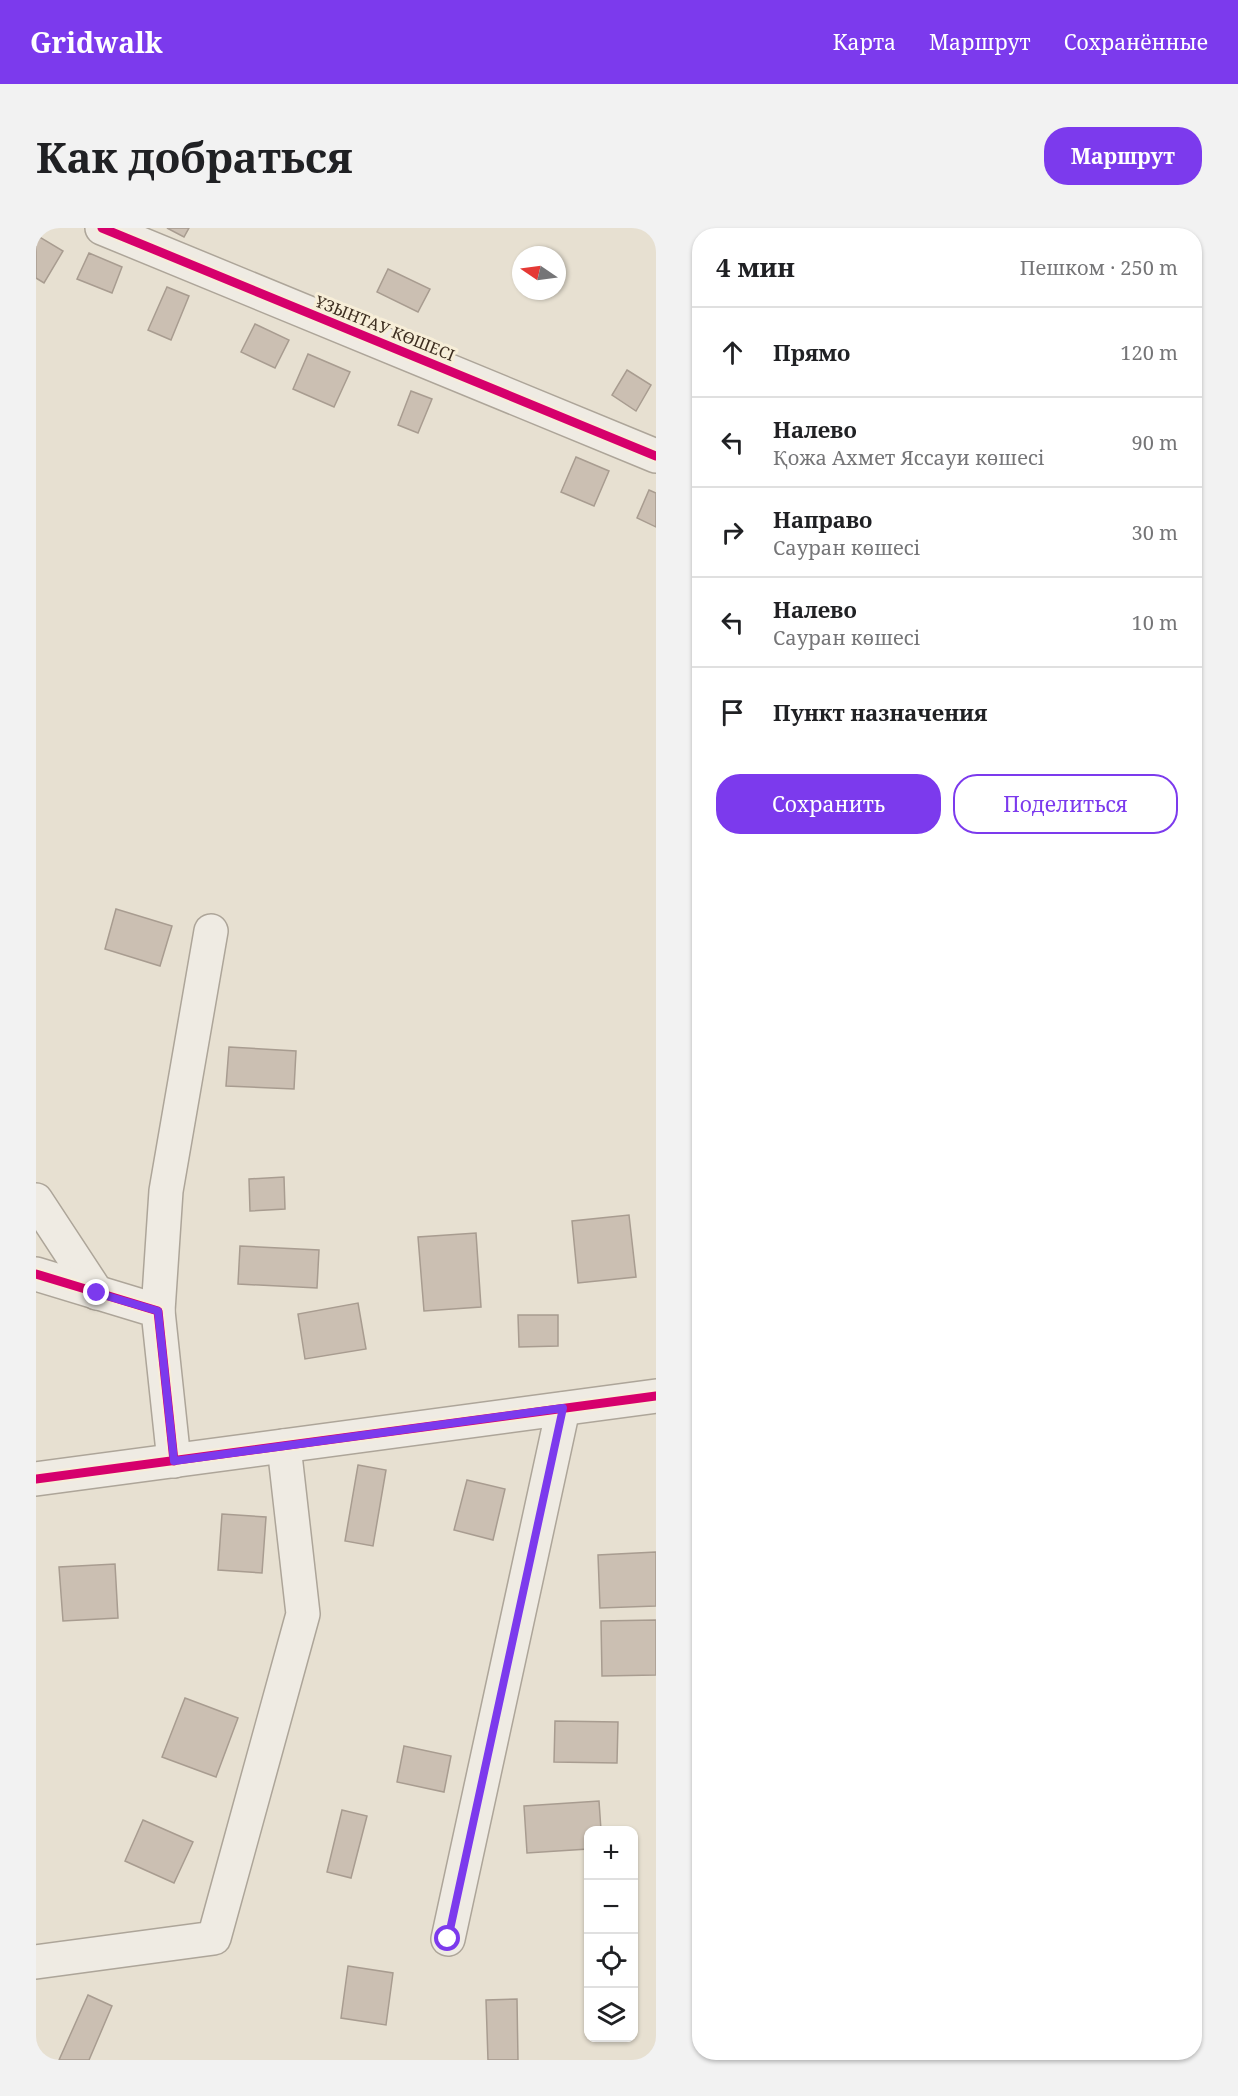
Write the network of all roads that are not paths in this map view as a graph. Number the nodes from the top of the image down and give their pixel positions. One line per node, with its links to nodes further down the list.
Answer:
1 (102, 228): 2 (street, ҰЗЫНТАУ КӨШЕСІ)
2 (656, 456)
3 (211, 931): 7 (street)
4 (36, 1200): 6 (street)
5 (36, 1274): 6 (street)
6 (97, 1293): 7 (street)
7 (158, 1311): 11 (street)
8 (656, 1396): 9 (street)
9 (563, 1408): 10 (street); 13 (street)
10 (284, 1446): 11 (street); 14 (street)
11 (174, 1461): 12 (street)
12 (36, 1479)
13 (448, 1939)
14 (36, 1962)

